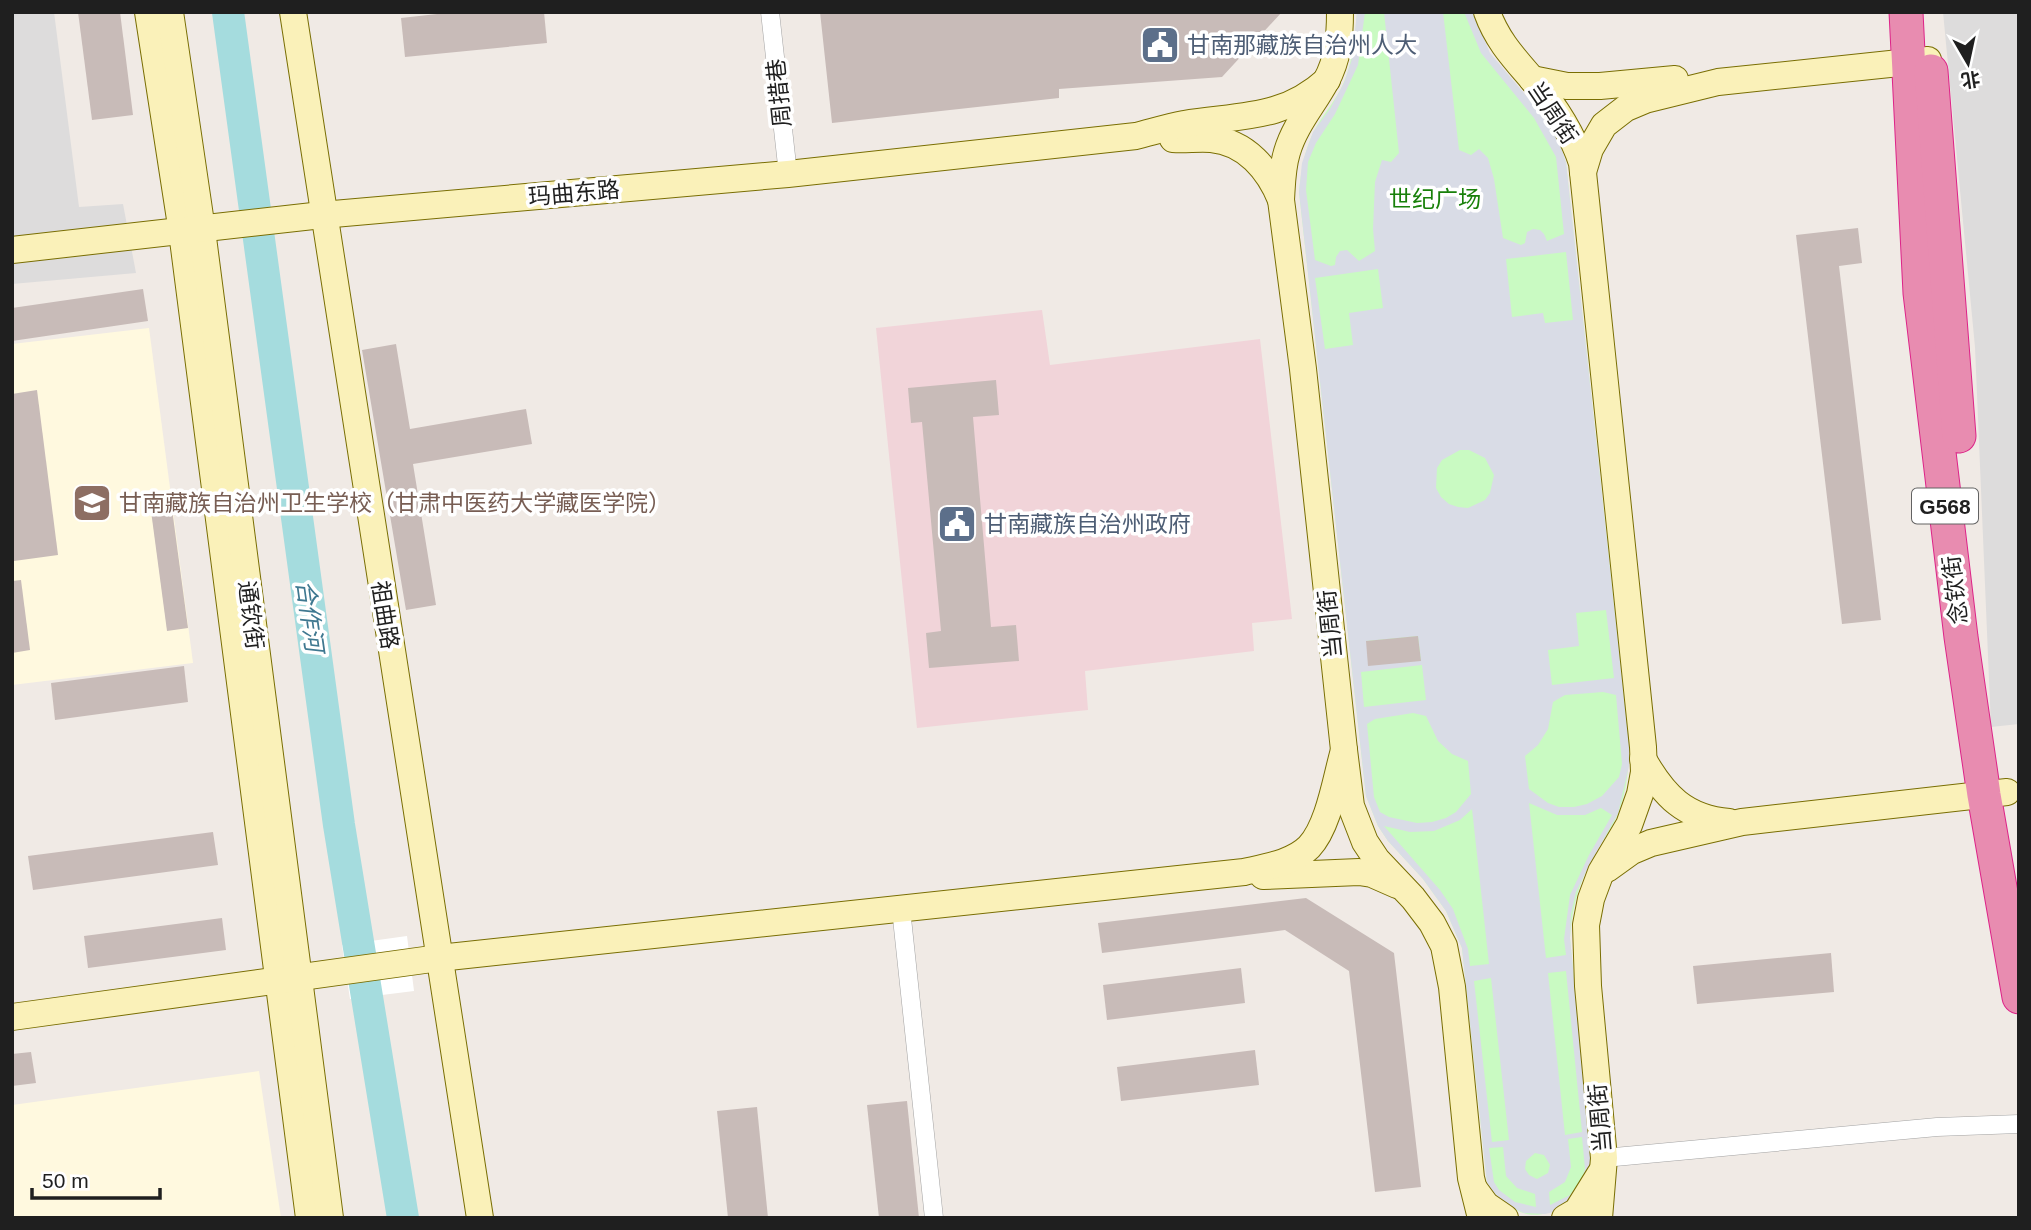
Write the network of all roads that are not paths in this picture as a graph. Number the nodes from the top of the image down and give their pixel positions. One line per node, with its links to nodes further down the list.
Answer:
1 (148, 12): 18 (street)
2 (170, 12): 18 (street, 通钦街)
3 (293, 12): 17 (street, 祖曲路)
4 (770, 12): 15 (street, 周措巷)
5 (1340, 12): 11 (street, 当周街)
6 (1487, 12): 10 (street, 当周街)
7 (1906, 12): 9 (highway, 念钦街 / G568)
8 (1928, 12): 9 (highway, 念钦街 / G568)
9 (1919, 61): 12 (street); 22 (highway, 念钦街 / G568)
10 (1532, 79): 12 (street); 14 (street, 当周街)
11 (1327, 80): 13 (street); 16 (street, 当周街)
12 (1718, 82): 14 (street)
13 (1136, 136): 15 (street, 玛曲东路); 16 (street)
14 (1584, 172): 21 (street, 当周街)
15 (788, 174): 17 (street, 玛曲东路)
16 (1281, 200): 20 (street, 当周街)
17 (314, 216): 18 (street, 玛曲东路); 29 (street, 祖曲路)
18 (202, 229): 19 (street, 玛曲东路); 30 (street, 通钦街)
19 (12, 250)
20 (1344, 750): 25 (street); 27 (street, 当周街)
21 (1643, 759): 23 (street); 26 (street, 当周街)
22 (1995, 793): 23 (street); 24 (highway, 念钦街 / G568); 31 (highway, 念钦街 / G568)
23 (1742, 822): 26 (street)
24 (2019, 861)
25 (1244, 873): 27 (street); 28 (street)
26 (1599, 876): 34 (street, 当周街)
27 (1406, 891): 35 (street, 当周街)
28 (901, 909): 29 (street); 39 (street)
29 (439, 958): 30 (street); 38 (street, 祖曲路)
30 (287, 978): 32 (street); 36 (street); 37 (street, 通钦街)
31 (2019, 997)
32 (12, 1017)
33 (2019, 1124): 34 (street)
34 (1604, 1163): 42 (street); 43 (street, 当周街)
35 (1471, 1178): 40 (street, 当周街); 41 (street)
36 (309, 1218)
37 (330, 1218)
38 (480, 1218)
39 (933, 1218)
40 (1481, 1218)
41 (1505, 1218)
42 (1565, 1218)
43 (1599, 1218)

